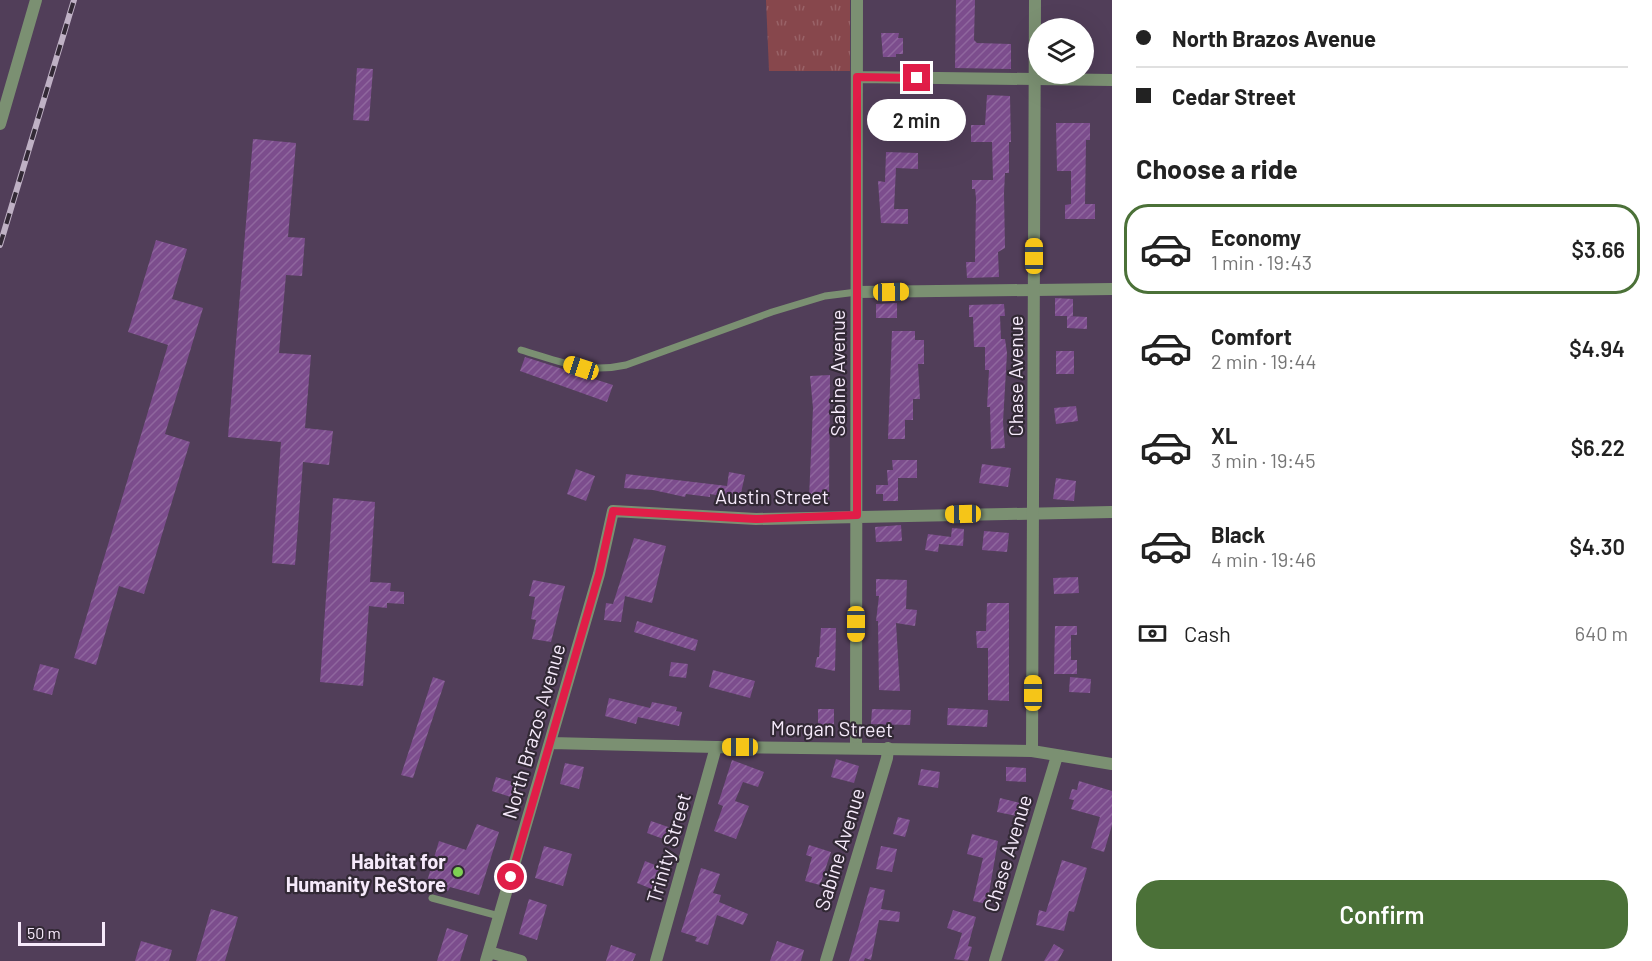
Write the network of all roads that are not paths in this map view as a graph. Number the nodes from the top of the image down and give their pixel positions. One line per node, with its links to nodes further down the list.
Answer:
1 (36, 0): 10 (street)
2 (858, 0): 5 (street, Sabine Avenue)
3 (1035, 0): 4 (street, Chase Avenue)
4 (1035, 18)
5 (857, 77): 6 (street); 13 (street, Sabine Avenue)
6 (1028, 80)
7 (1094, 80): 8 (street)
8 (1112, 80)
9 (1035, 84): 12 (street, Chase Avenue)
10 (0, 124)
11 (1112, 289): 12 (street)
12 (1034, 290): 13 (street); 16 (street, Chase Avenue)
13 (857, 292): 14 (lane); 18 (street, Sabine Avenue)
14 (521, 350)
15 (613, 511): 18 (street, Austin Street); 19 (street, North Brazos Avenue)
16 (1035, 512): 17 (street, Austin Street); 18 (street, Austin Street); 23 (street, Chase Avenue)
17 (1112, 512)
18 (857, 515): 21 (street, Sabine Avenue)
19 (551, 743): 20 (street, Morgan Street); 27 (street, North Brazos Avenue)
20 (716, 747): 21 (street, Morgan Street); 30 (street, Trinity Street)
21 (856, 747): 22 (street, Morgan Street)
22 (888, 748): 23 (street, Morgan Street); 31 (street, Sabine Avenue)
23 (1032, 751): 24 (street, Morgan Street)
24 (1058, 756): 25 (street, Morgan Street); 32 (street, Chase Avenue)
25 (1112, 764)
26 (432, 898): 27 (lane)
27 (499, 916): 28 (street, North Brazos Avenue)
28 (488, 956): 29 (street)
29 (521, 961)
30 (656, 961)
31 (826, 961)
32 (995, 961)

